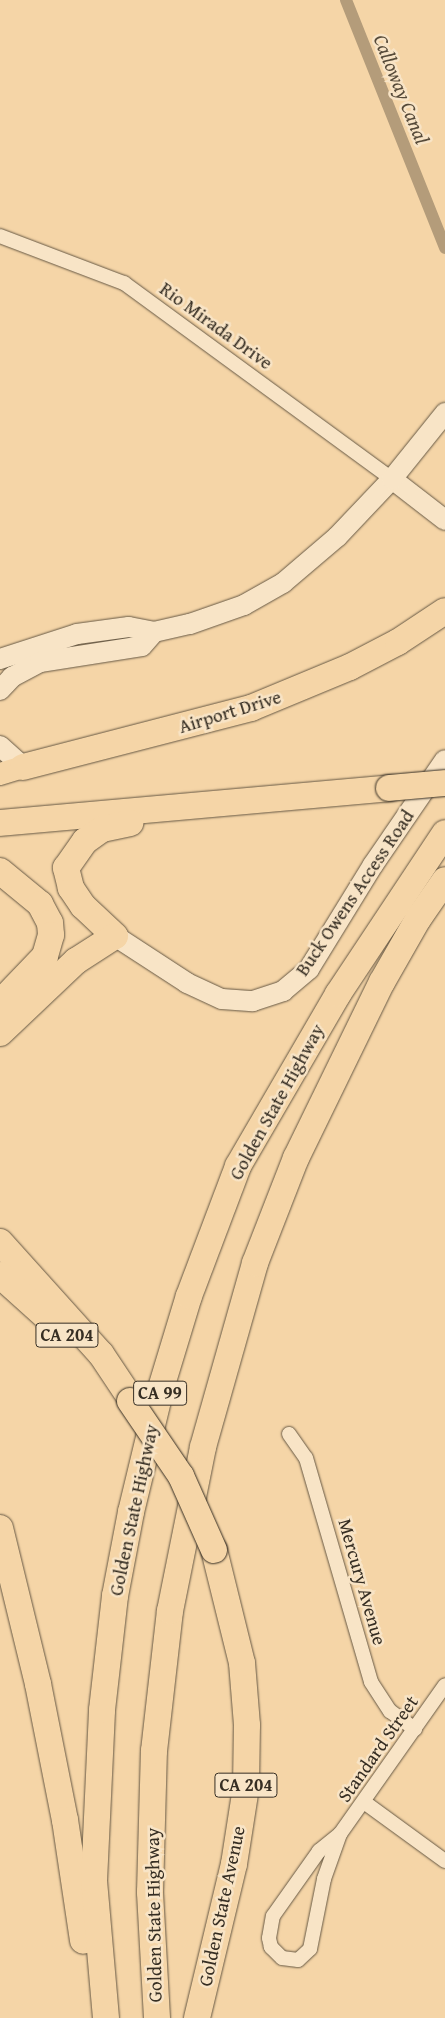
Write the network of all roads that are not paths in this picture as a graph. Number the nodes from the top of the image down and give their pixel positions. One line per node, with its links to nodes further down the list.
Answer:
1 (0, 236): 3 (street, Rio Mirada Drive)
2 (445, 413): 3 (main road)
3 (392, 479): 4 (main road); 6 (main road)
4 (445, 520)
5 (445, 611): 11 (highway, Airport Drive)
6 (154, 632): 7 (main road); 8 (main road)
7 (0, 659)
8 (0, 690)
9 (0, 746): 11 (main road)
10 (445, 760): 18 (main road, Buck Owens Access Road)
11 (12, 770)
12 (445, 783): 13 (highway, bridge)
13 (237, 802): 14 (highway); 18 (highway)
14 (0, 823)
15 (445, 833): 32 (highway, Golden State Highway / CA 99)
16 (0, 870): 18 (highway); 19 (highway)
17 (445, 880): 33 (highway, Golden State Highway / CA 99)
18 (115, 936): 20 (highway)
19 (0, 1003)
20 (0, 1034)
21 (0, 1242): 23 (highway)
22 (0, 1275): 23 (highway, CA 204)
23 (130, 1400): 34 (highway, Golden State Avenue / CA 204, bridge)
24 (288, 1434): 27 (street, Mercury Avenue)
25 (0, 1528): 31 (highway)
26 (445, 1686): 27 (street, Standard Street)
27 (415, 1729): 28 (street, Standard Street)
28 (364, 1802): 29 (street, Standard Street); 30 (street)
29 (340, 1834): 29 (street, Standard Street)
30 (445, 1861)
31 (94, 2018)
32 (106, 2018)
33 (156, 2018)
34 (197, 2018)

